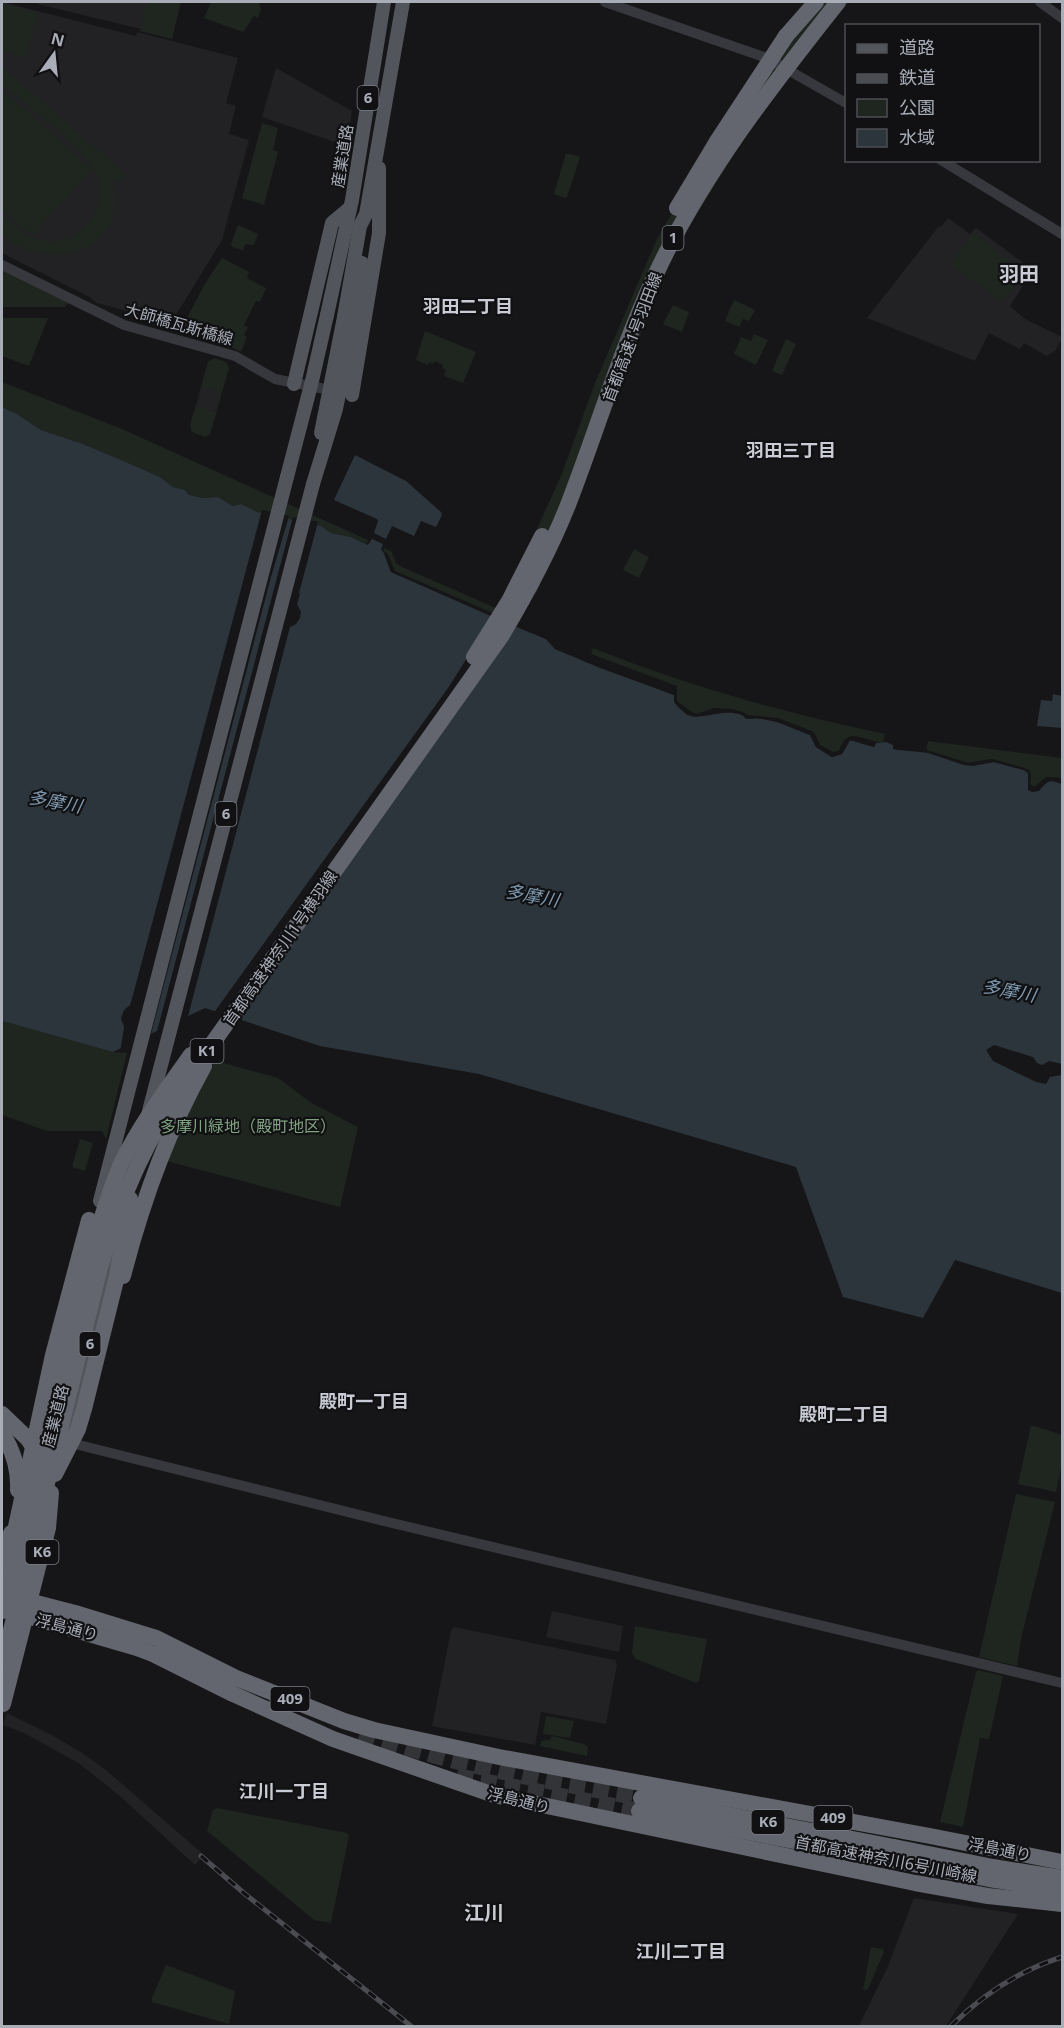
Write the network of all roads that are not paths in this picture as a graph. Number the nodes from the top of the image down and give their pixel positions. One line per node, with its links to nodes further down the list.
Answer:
1 (384, 2): 13 (main road, 産業道路 / 6)
2 (403, 2): 11 (main road, 産業道路 / 6)
3 (605, 2): 10 (street)
4 (814, 2): 18 (highway, 首都高速1号羽田線 / 1, bridge)
5 (834, 2): 9 (highway, bridge)
6 (838, 2): 9 (highway, 首都高速1号羽田線 / 1, bridge)
7 (1040, 2): 8 (street)
8 (1062, 18)
9 (802, 47): 18 (highway, 首都高速1号羽田線 / 1, bridge)
10 (845, 102)
11 (377, 150): 17 (main road); 21 (main road, 産業道路 / 6, bridge)
12 (944, 162): 14 (street)
13 (350, 208): 16 (main road); 24 (main road, 産業道路 / 6, bridge)
14 (1062, 234)
15 (2, 264): 16 (street, 大師橋瓦斯橋線)
16 (294, 384): 17 (street, 大師橋瓦斯橋線)
17 (352, 395)
18 (562, 504): 19 (highway, 首都高速神奈川1号横羽線 / K1, bridge); 20 (highway, 首都高速神奈川1号横羽線 / K1, bridge)
19 (227, 1023): 21 (highway, 首都高速神奈川1号横羽線 / K1, bridge); 25 (highway, bridge)
20 (155, 1106): 26 (highway, bridge); 31 (highway, 首都高速神奈川1号横羽線 / K1, bridge)
21 (142, 1147): 25 (main road, 産業道路 / 6); 32 (highway, 首都高速神奈川1号横羽線 / K1, bridge)
22 (2, 1414): 35 (highway, K6, bridge)
23 (2, 1433): 26 (highway, K6)
24 (41, 1435): 25 (street); 26 (main road, 産業道路 / 6)
25 (66, 1441): 29 (main road, 産業道路 / 6); 33 (street)
26 (5, 1568): 27 (main road, 産業道路 / 6)
27 (2, 1587)
28 (2, 1594): 29 (highway, 浮島通り / 409)
29 (23, 1607): 30 (highway, 浮島通り / 409); 34 (main road, 産業道路 / 6); 36 (highway, 浮島通り / 409); 39 (highway, 浮島通り / 409)
30 (2, 1609)
31 (2, 1618)
32 (2, 1667)
33 (1062, 1683)
34 (2, 1694)
35 (2, 1711)
36 (1062, 1862)
37 (1062, 1878): 38 (highway, 首都高速神奈川6号川崎線 / K6, bridge)
38 (1062, 1891)
39 (1062, 1904)

